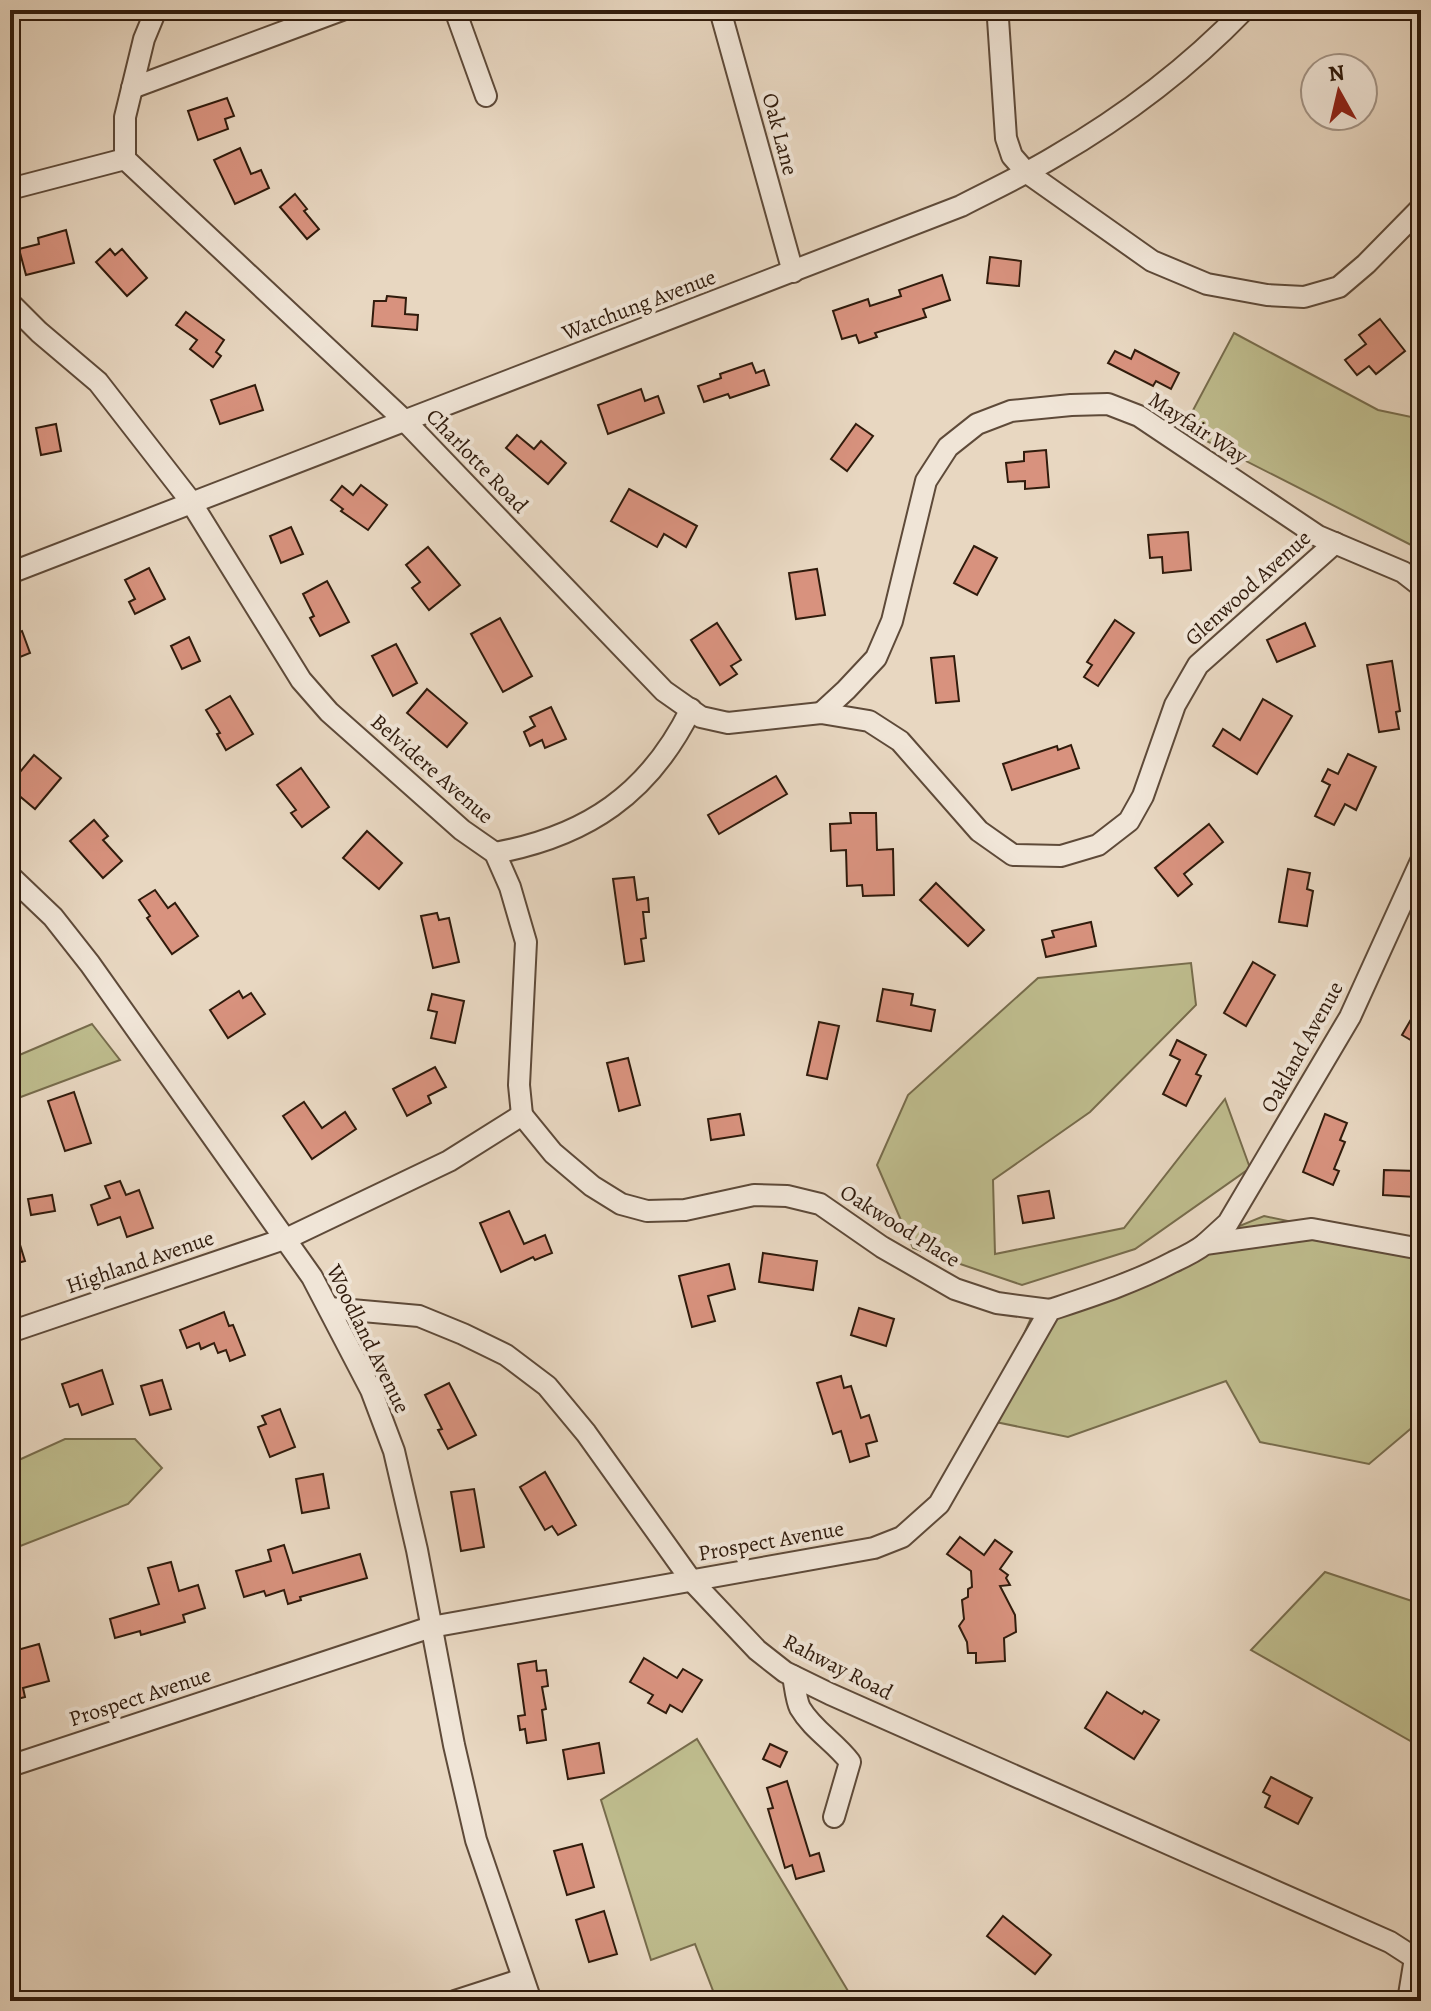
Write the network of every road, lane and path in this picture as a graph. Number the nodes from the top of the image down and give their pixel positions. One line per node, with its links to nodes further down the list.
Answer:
1 (156, 10): 7 (street)
2 (342, 10): 7 (street)
3 (455, 10): 8 (street)
4 (720, 10): 13 (street, Oak Lane)
5 (995, 10): 10 (street)
6 (1244, 10): 10 (street, Watchung Avenue)
7 (132, 88): 9 (street)
8 (486, 96)
9 (125, 159): 11 (street); 15 (street, Charlotte Road)
10 (1026, 172): 12 (street); 13 (street, Watchung Avenue)
11 (10, 189)
12 (1421, 208)
13 (793, 272): 15 (street, Watchung Avenue)
14 (10, 303): 16 (street, Belvidere Avenue)
15 (405, 421): 16 (street, Watchung Avenue); 20 (street, Charlotte Road)
16 (192, 503): 18 (street, Watchung Avenue); 22 (street, Belvidere Avenue)
17 (1335, 543): 19 (street, Mayfair Way); 21 (street, Glenwood Avenue); 21 (street, Mayfair Way)
18 (10, 573)
19 (1421, 586)
20 (691, 709): 21 (street, Glenwood Avenue); 22 (street)
21 (821, 713)
22 (495, 853): 25 (street, Belvidere Avenue)
23 (1421, 861): 27 (street, Oakland Avenue)
24 (10, 876): 26 (street, Woodland Avenue)
25 (522, 1115): 26 (street); 30 (street, Oakwood Place)
26 (285, 1238): 29 (street, Woodland Avenue); 31 (street, Highland Avenue)
27 (1205, 1244): 28 (street); 30 (street)
28 (1421, 1249)
29 (329, 1308): 32 (street, Rahway Road); 33 (street, Woodland Avenue)
30 (1050, 1310): 32 (street, Prospect Avenue)
31 (10, 1332)
32 (691, 1580): 33 (street, Prospect Avenue); 34 (street, Rahway Road)
33 (431, 1627): 35 (street, Prospect Avenue); 38 (street, Woodland Avenue)
34 (793, 1676): 36 (street); 37 (street, Rahway Road)
35 (10, 1766)
36 (834, 1817)
37 (1418, 1960): 41 (street)
38 (523, 1979): 39 (street); 40 (street, Woodland Avenue)
39 (455, 2001)
40 (531, 2001)
41 (1408, 2001)

